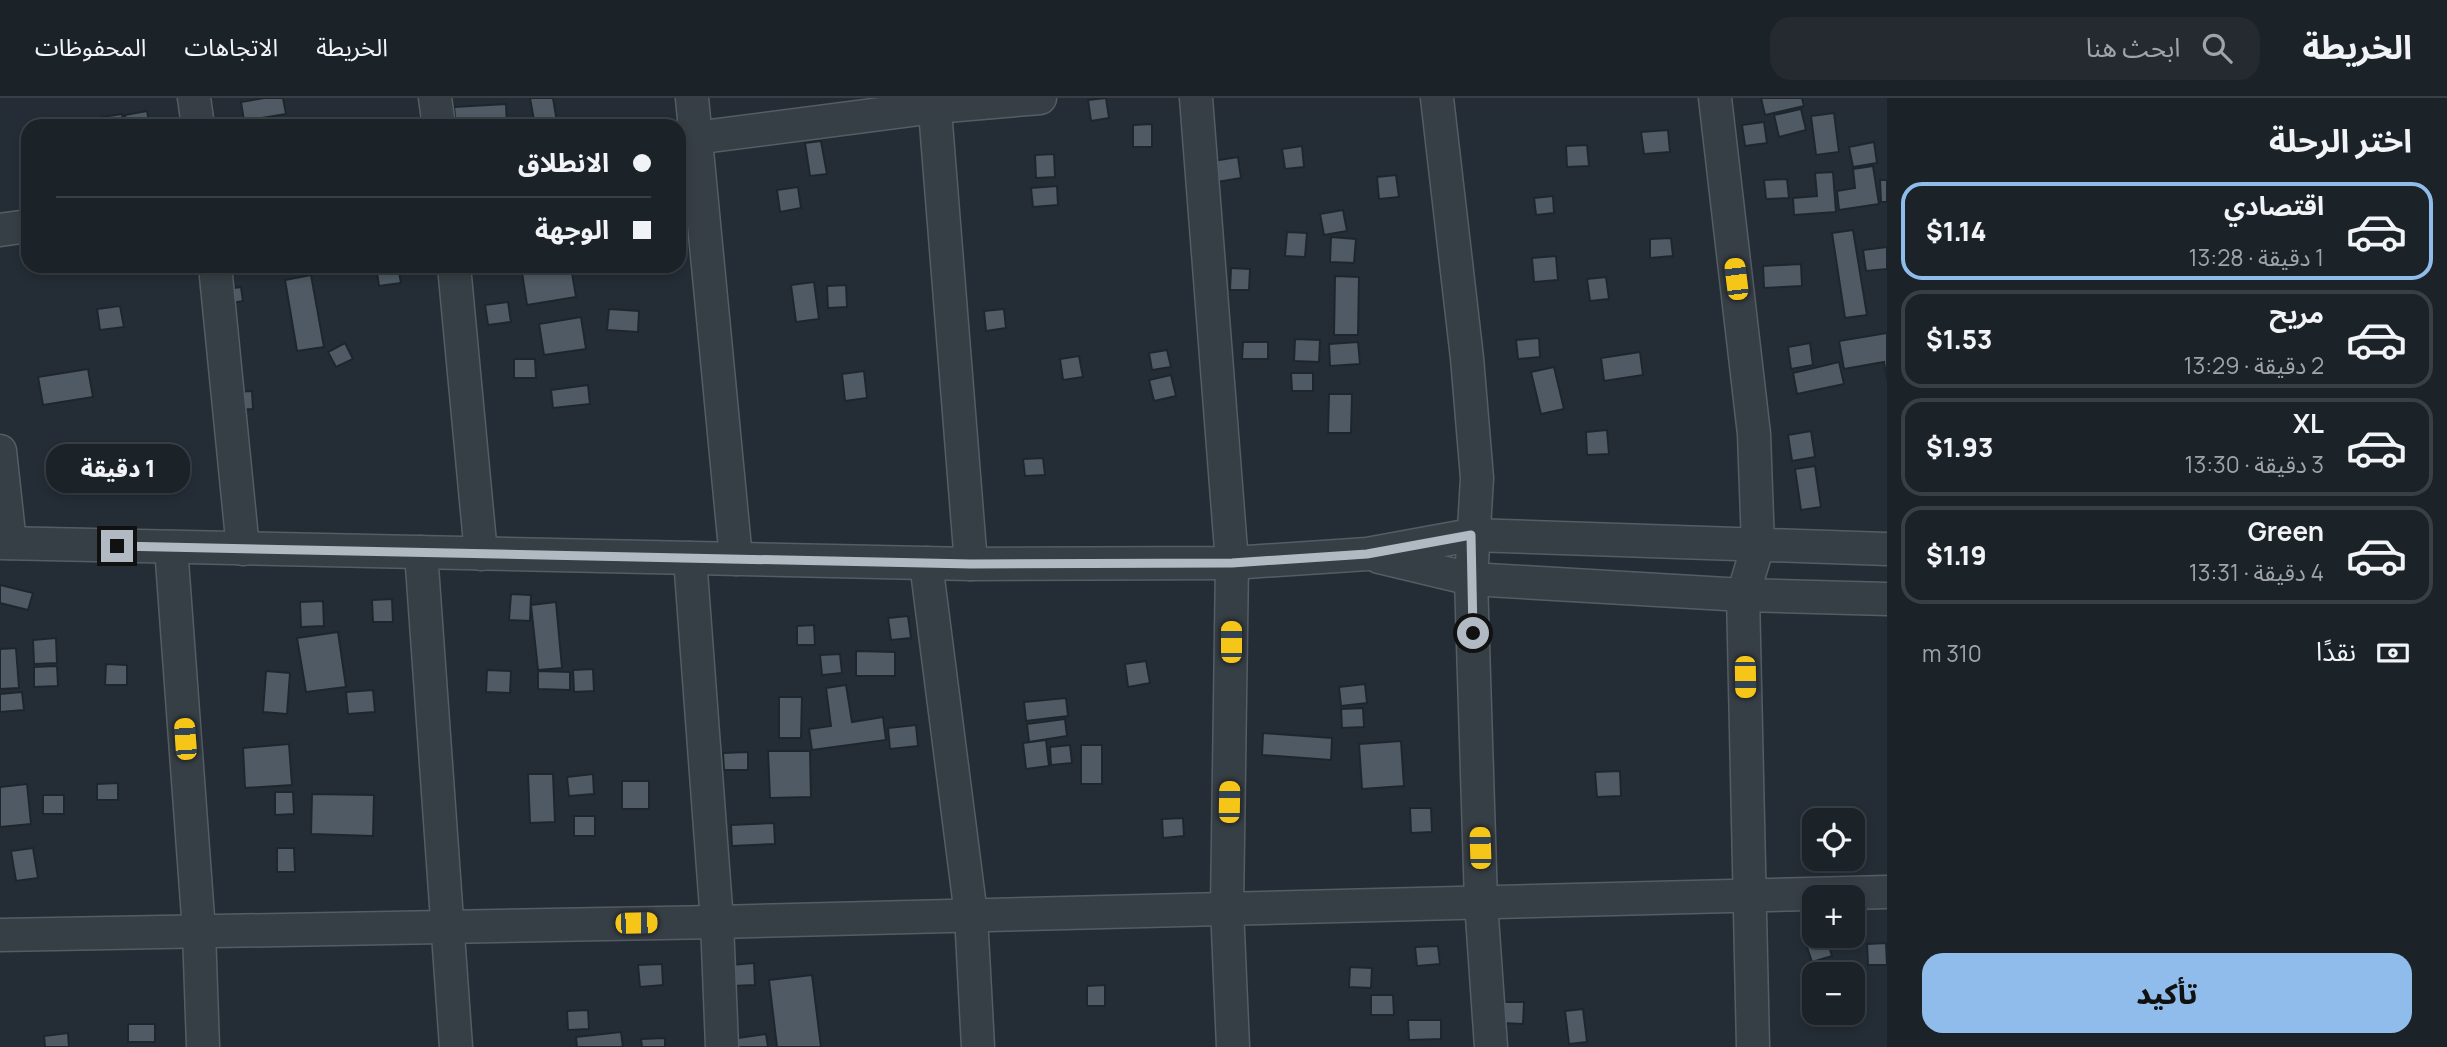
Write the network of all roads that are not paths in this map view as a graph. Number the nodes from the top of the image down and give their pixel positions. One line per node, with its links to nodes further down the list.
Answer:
1 (194, 98): 9 (street)
2 (435, 98): 10 (street)
3 (692, 98): 11 (street)
4 (1040, 98): 8 (street)
5 (1196, 98): 29 (street)
6 (1437, 98): 17 (street)
7 (1715, 98): 19 (street)
8 (934, 102): 11 (street); 30 (street)
9 (197, 119)
10 (438, 119)
11 (688, 139): 27 (street)
12 (21, 227): 13 (street)
13 (0, 230)
14 (216, 273): 21 (street)
15 (455, 273): 24 (street)
16 (0, 451): 18 (street)
17 (1471, 535): 19 (street); 25 (street); 31 (street)
18 (5, 543): 20 (street)
19 (1758, 545): 22 (street); 32 (street)
20 (171, 547): 21 (street); 41 (street)
21 (243, 548): 23 (street)
22 (1887, 549)
23 (421, 552): 24 (street); 40 (street)
24 (481, 554): 26 (street)
25 (1367, 554): 29 (street); 31 (street)
26 (690, 558): 27 (street); 39 (street)
27 (736, 559): 28 (street)
28 (926, 563): 30 (street); 38 (street)
29 (1232, 563): 30 (street); 37 (street)
30 (971, 564)
31 (1471, 579): 32 (street); 36 (street)
32 (1743, 596): 33 (street); 35 (street)
33 (1887, 599)
34 (1887, 892): 35 (street)
35 (1749, 896): 36 (street); 49 (street)
36 (1482, 902): 37 (street); 48 (street)
37 (1227, 908): 38 (street); 47 (street)
38 (971, 915): 39 (street); 46 (street)
39 (717, 922): 40 (street); 45 (street)
40 (449, 926): 41 (street); 44 (street)
41 (198, 931): 42 (street); 43 (street)
42 (0, 935)
43 (203, 1047)
44 (456, 1047)
45 (722, 1047)
46 (978, 1047)
47 (1233, 1047)
48 (1491, 1047)
49 (1753, 1047)

